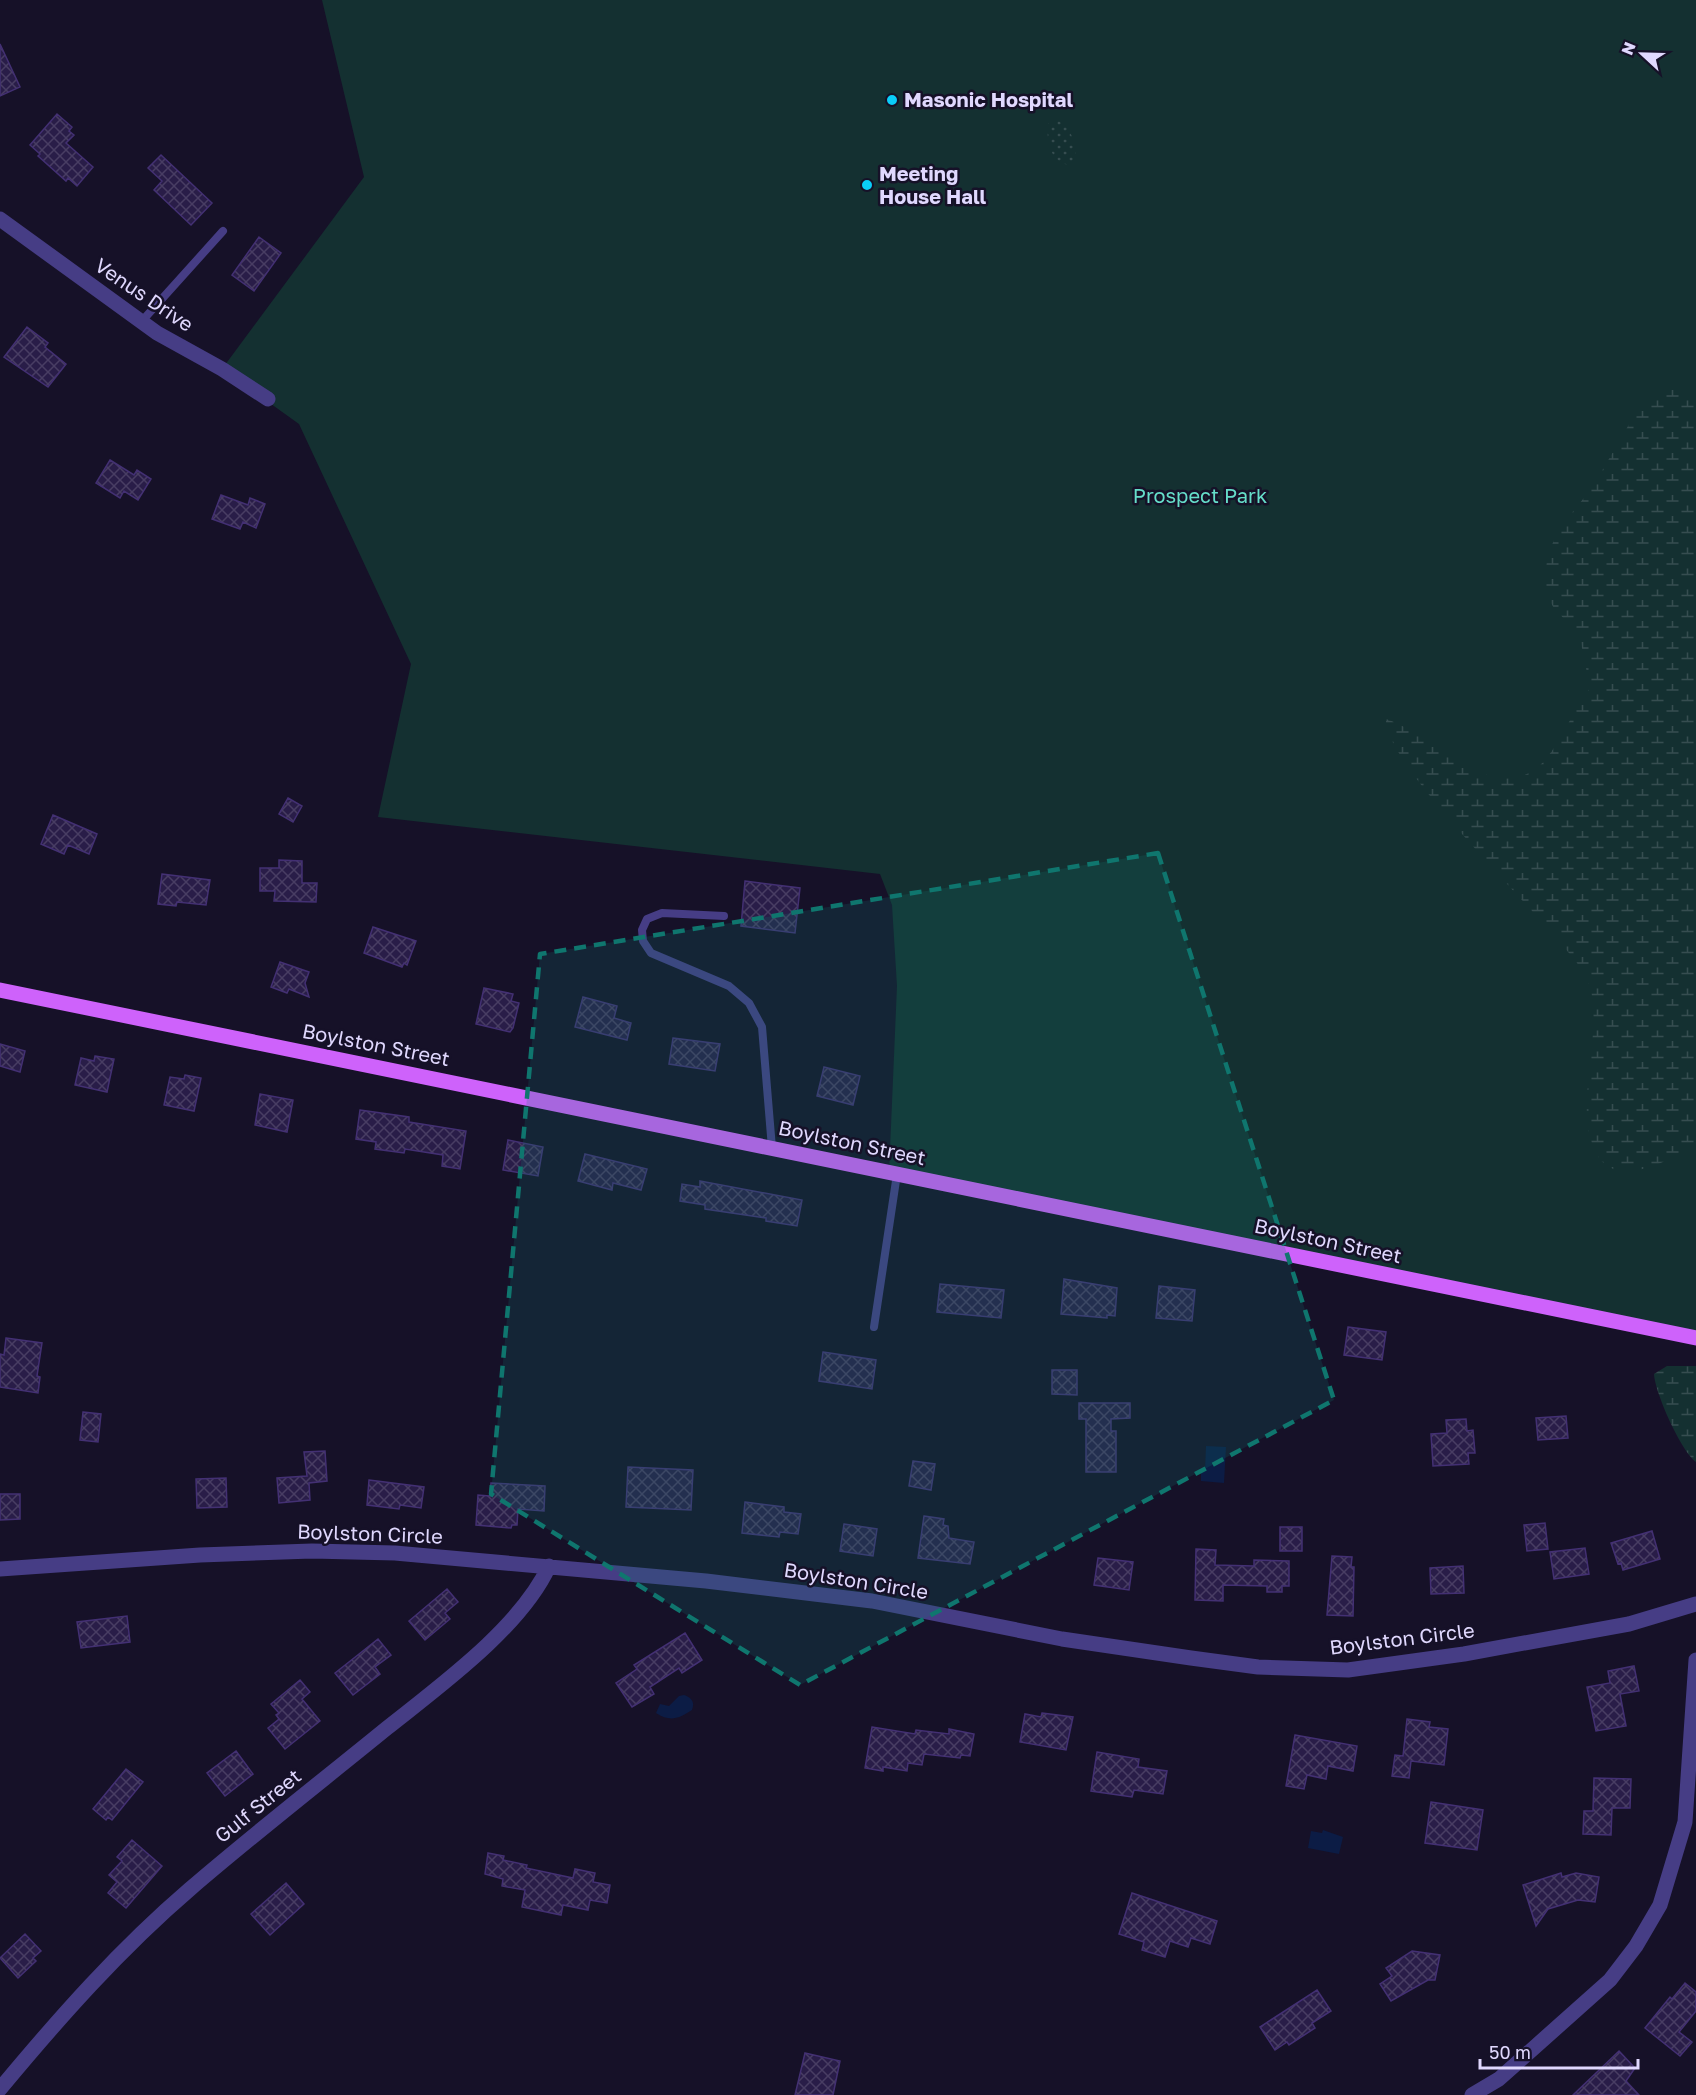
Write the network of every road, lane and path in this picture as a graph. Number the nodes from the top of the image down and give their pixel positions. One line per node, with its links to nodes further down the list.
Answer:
1 (0, 219): 3 (street, Venus Drive)
2 (223, 231): 3 (lane)
3 (142, 321): 4 (street, Venus Drive)
4 (268, 399)
5 (724, 916): 7 (lane)
6 (0, 990): 7 (main road, Boylston Street)
7 (772, 1148): 8 (main road, Boylston Street)
8 (897, 1174): 9 (lane); 10 (main road, Boylston Street)
9 (874, 1327)
10 (1696, 1338)
11 (549, 1566): 12 (street, Boylston Circle); 13 (street, Boylston Circle); 15 (street, Gulf Street)
12 (0, 1569)
13 (1696, 1604)
14 (1696, 1660): 16 (street)
15 (0, 2089)
16 (1472, 2095)

